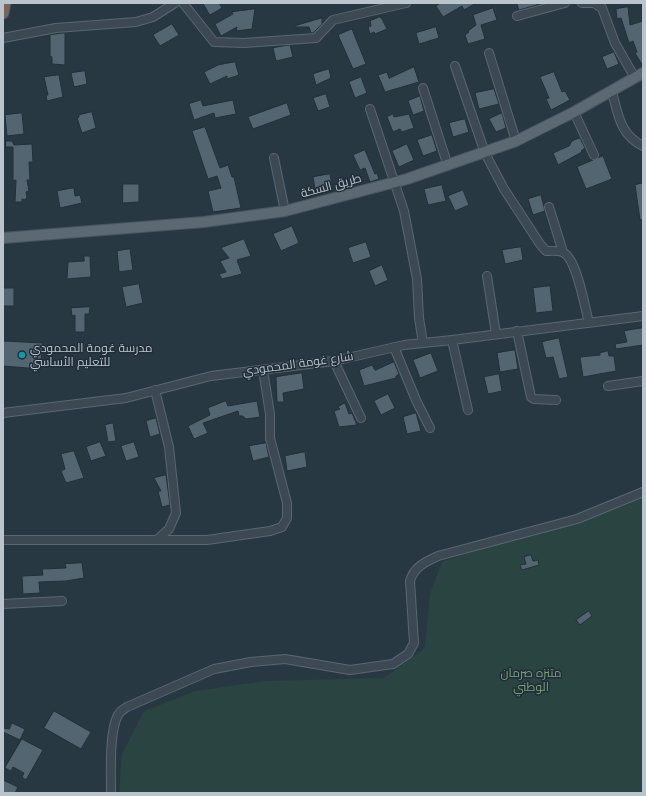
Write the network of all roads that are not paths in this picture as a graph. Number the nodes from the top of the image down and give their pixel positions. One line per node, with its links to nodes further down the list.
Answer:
1 (175, 3): 7 (street)
2 (183, 3): 3 (street)
3 (406, 3)
4 (565, 3): 6 (street)
5 (582, 3): 10 (street)
6 (517, 16)
7 (3, 38)
8 (489, 53): 15 (street)
9 (455, 66): 17 (street)
10 (639, 75): 12 (main road, طريق السكة)
11 (423, 88): 20 (street)
12 (612, 92): 14 (main road, طريق السكة); 16 (street)
13 (370, 109): 21 (street)
14 (574, 112): 15 (main road, طريق السكة); 18 (street)
15 (516, 141): 17 (main road, طريق السكة)
16 (643, 146)
17 (485, 153): 20 (main road, طريق السكة); 25 (street)
18 (594, 155)
19 (274, 158): 23 (street)
20 (448, 166): 21 (main road, طريق السكة)
21 (395, 182): 23 (main road, طريق السكة); 32 (street)
22 (549, 208): 25 (street)
23 (285, 211): 24 (main road, طريق السكة)
24 (3, 238)
25 (563, 252): 28 (street)
26 (487, 276): 30 (street)
27 (643, 316): 28 (street, شارع غومة المحمودي)
28 (589, 323): 29 (street, شارع غومة المحمودي)
29 (517, 331): 30 (street, شارع غومة المحمودي); 39 (street)
30 (496, 334): 31 (street, شارع غومة المحمودي)
31 (452, 340): 32 (street, شارع غومة المحمودي); 40 (street)
32 (423, 343): 33 (street, شارع غومة المحمودي)
33 (394, 347): 34 (street, شارع غومة المحمودي); 43 (street)
34 (334, 361): 35 (street, شارع غومة المحمودي); 42 (street)
35 (263, 370): 38 (street, شارع غومة المحمودي); 46 (street)
36 (643, 381): 37 (street)
37 (608, 386)
38 (154, 390): 41 (street, شارع غومة المحمودي); 46 (street)
39 (556, 400)
40 (468, 410)
41 (3, 413)
42 (361, 418)
43 (430, 428)
44 (643, 492): 49 (street)
45 (3, 540): 46 (street)
46 (157, 540)
47 (62, 600): 48 (street)
48 (3, 604)
49 (111, 793)

